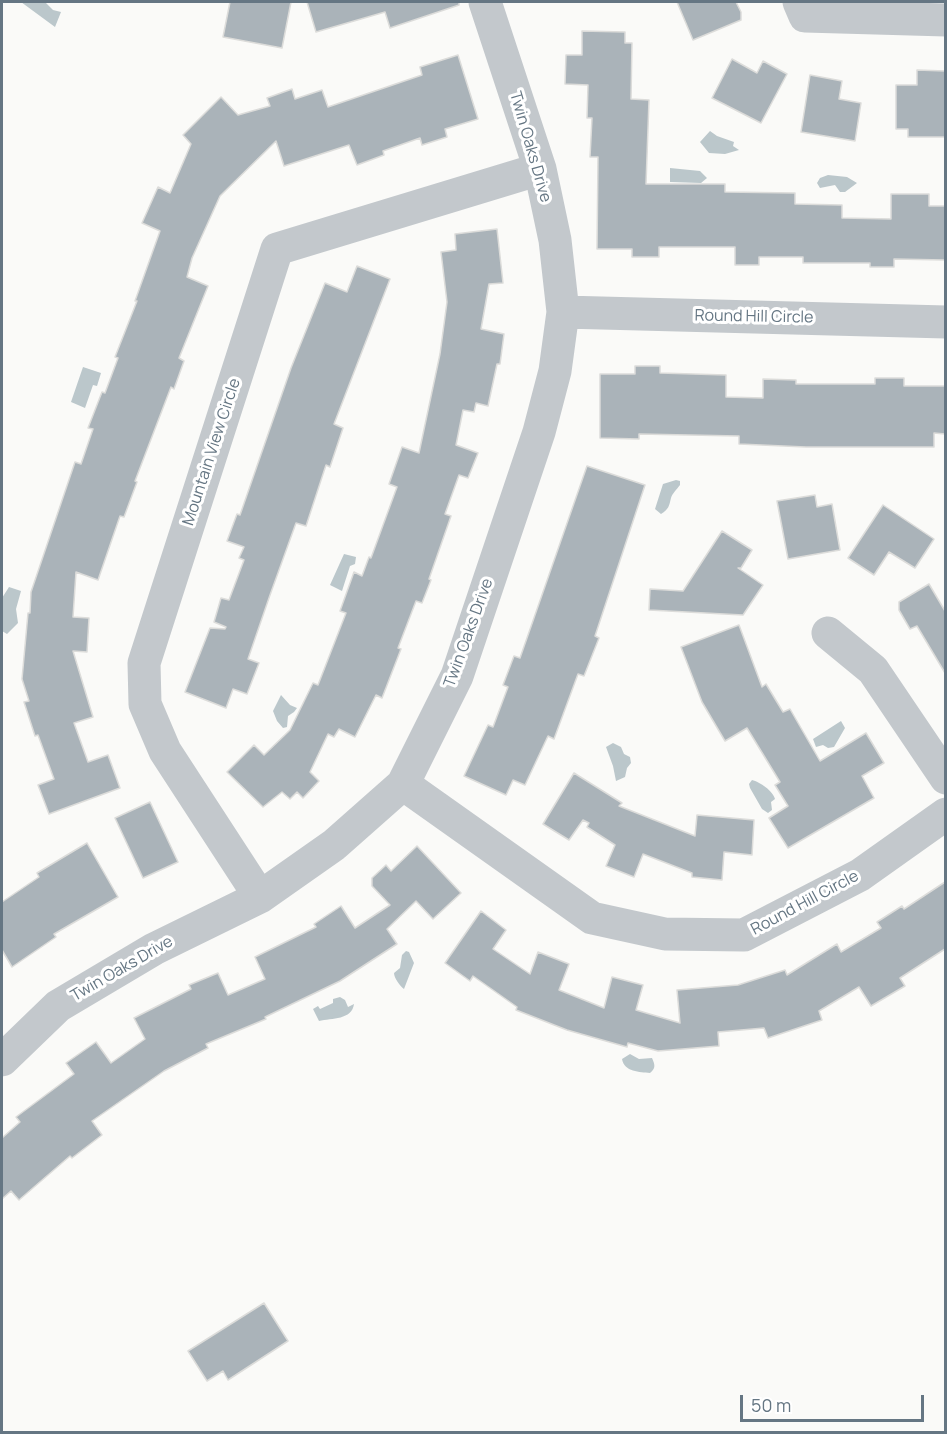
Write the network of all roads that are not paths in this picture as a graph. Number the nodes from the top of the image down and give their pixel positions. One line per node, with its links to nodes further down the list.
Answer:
1 (485, 2): 4 (street, Twin Oaks Drive)
2 (799, 2): 3 (street)
3 (945, 20)
4 (540, 169): 5 (street, Twin Oaks Drive); 11 (street, Mountain View Circle)
5 (563, 312): 6 (street, Round Hill Circle); 9 (street, Twin Oaks Drive)
6 (945, 322)
7 (828, 633): 8 (street)
8 (945, 778)
9 (404, 784): 10 (street, Round Hill Circle); 11 (street, Twin Oaks Drive)
10 (945, 814)
11 (260, 897): 12 (street, Twin Oaks Drive)
12 (2, 1060)

